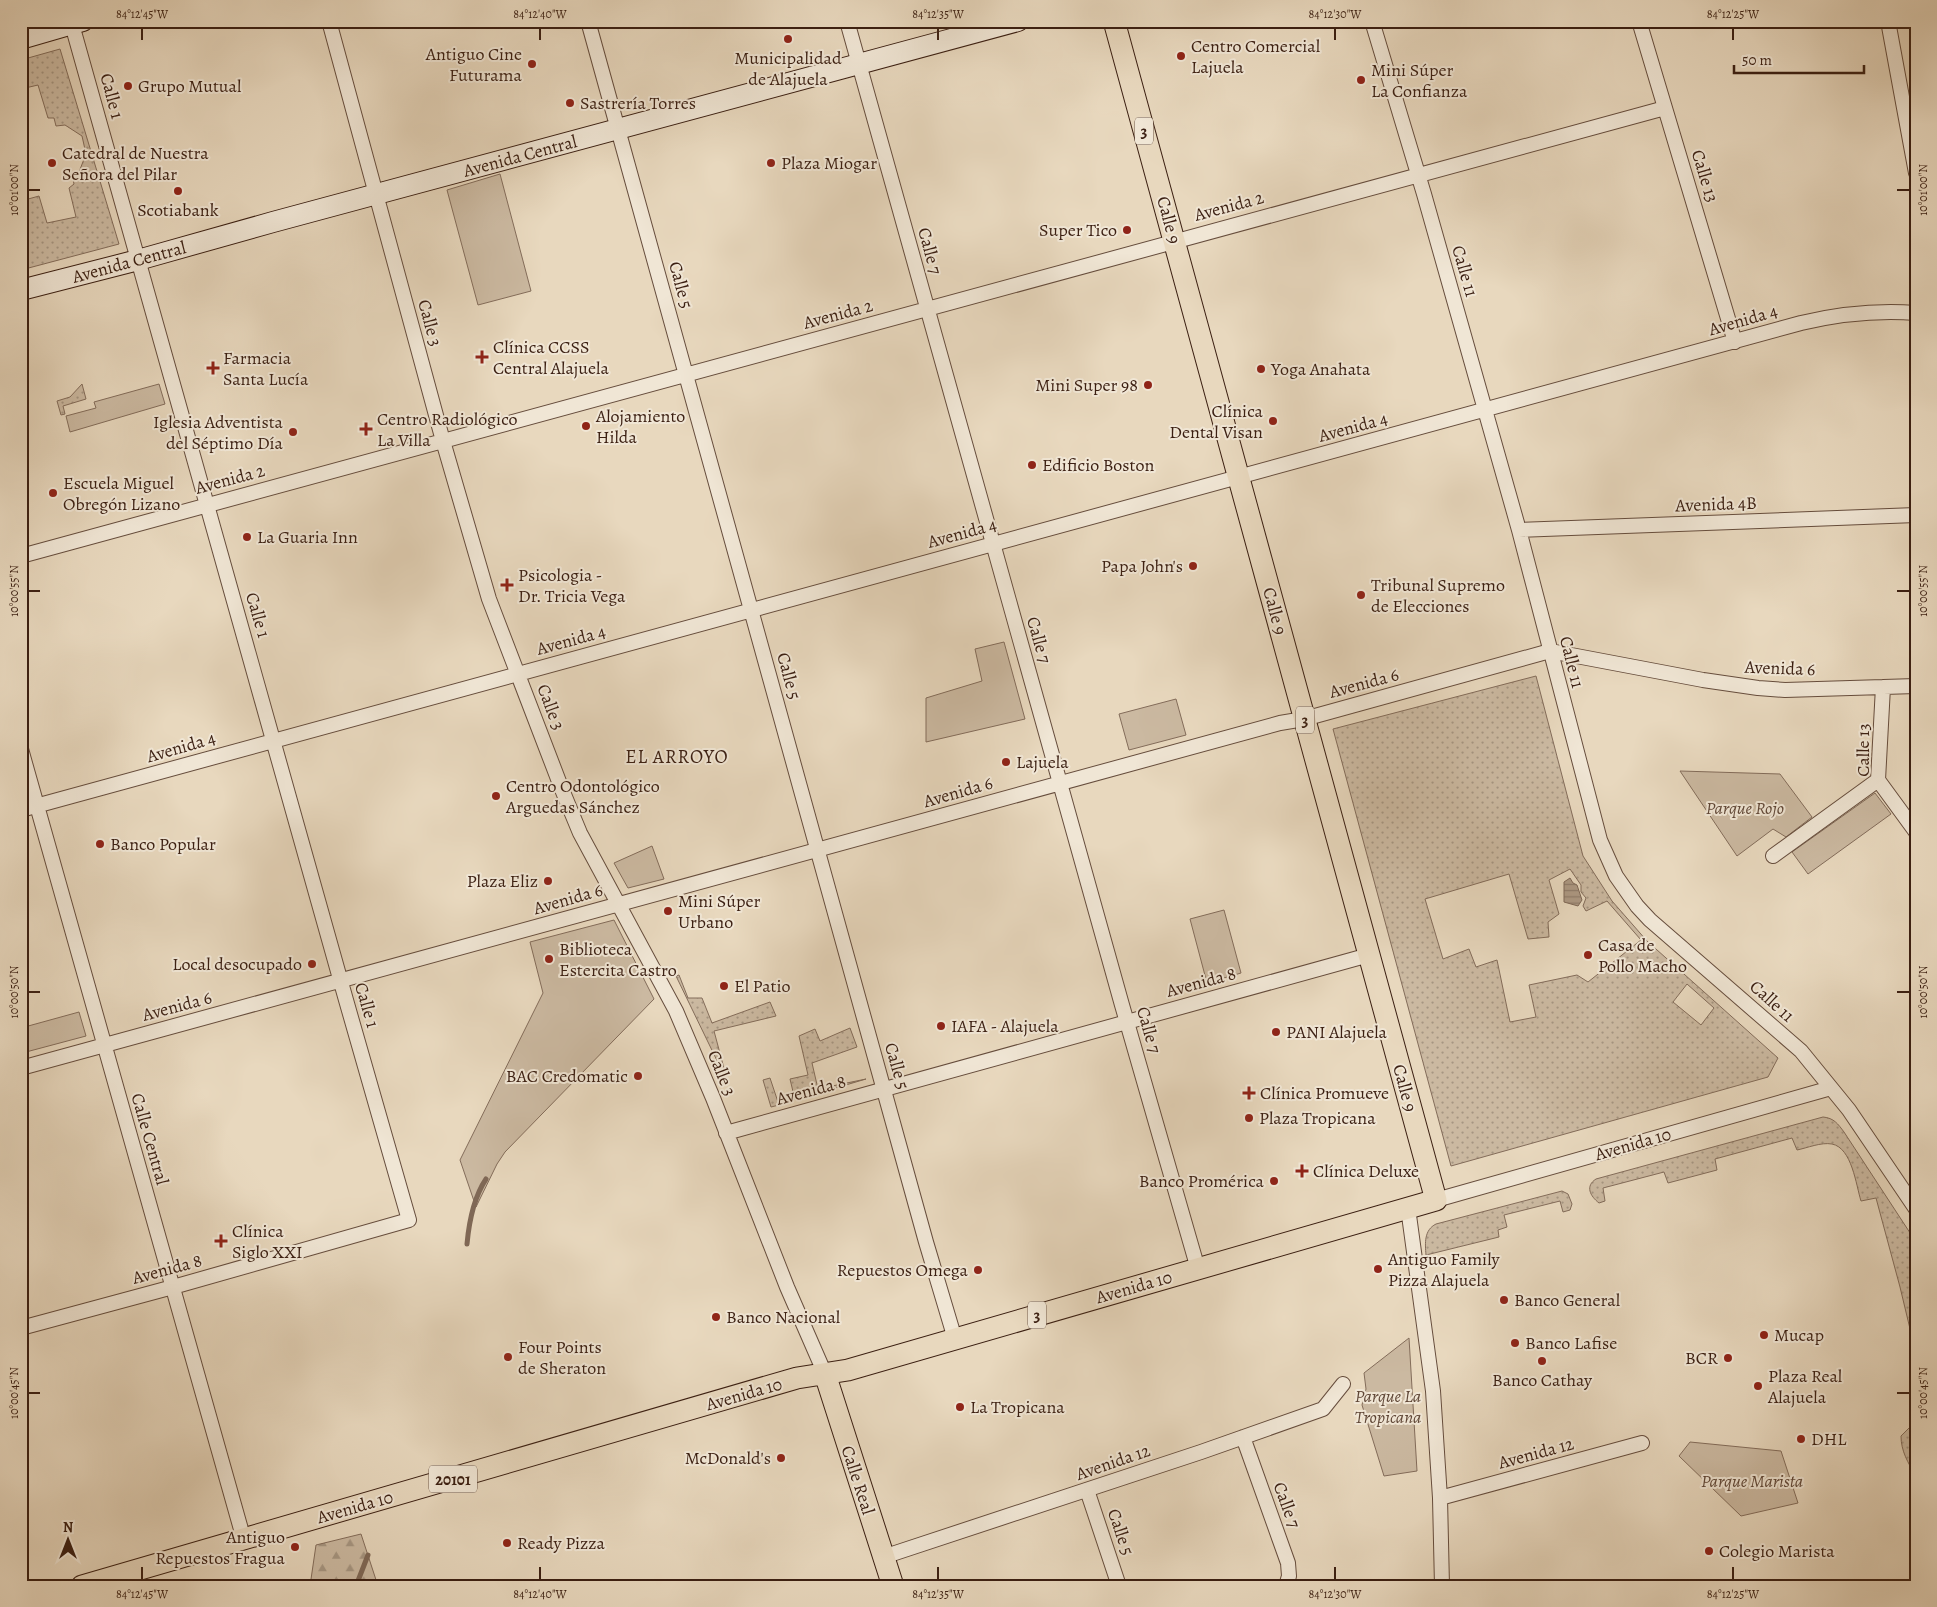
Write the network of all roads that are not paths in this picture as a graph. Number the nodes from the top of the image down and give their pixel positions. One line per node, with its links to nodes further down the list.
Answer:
1 (329, 21): 16 (street, Calle 3)
2 (588, 21): 13 (street, Calle 5)
3 (847, 21): 11 (street, Calle 7)
4 (1018, 21): 11 (street, Avenida Central)
5 (1114, 21): 17 (main road, Calle 9 / 3)
6 (1372, 21): 15 (street, Calle 11)
7 (1639, 21): 12 (street, Calle 13)
8 (1888, 21): 14 (street)
9 (75, 22): 10 (street); 18 (street, Calle 1)
10 (21, 39)
11 (859, 64): 13 (street, Avenida Central); 20 (street, Calle 7)
12 (1665, 108): 15 (street, Avenida 2); 22 (street, Calle 13)
13 (618, 130): 16 (street, Avenida Central); 23 (street, Calle 5)
14 (1916, 173)
15 (1418, 175): 17 (street, Avenida 2); 24 (street, Calle 11)
16 (376, 194): 18 (street, Avenida Central); 25 (street, Calle 3)
17 (1174, 240): 20 (street, Avenida 2); 26 (main road, Calle 9 / 3)
18 (138, 260): 19 (street, Avenida Central); 27 (street, Calle 1)
19 (21, 290)
20 (926, 309): 23 (street, Avenida 2); 30 (street, Calle 7)
21 (1916, 313): 22 (street, Avenida 4)
22 (1734, 342): 24 (street, Avenida 4)
23 (686, 375): 25 (street, Avenida 2); 32 (street, Calle 5)
24 (1484, 410): 26 (street, Avenida 4); 29 (street, Calle 11)
25 (443, 441): 27 (street, Avenida 2); 34 (street, Calle 3)
26 (1239, 477): 30 (street, Avenida 4); 37 (main road, Calle 9 / 3)
27 (207, 504): 31 (street, Avenida 2); 38 (street, Calle 1)
28 (1916, 515): 29 (street, Avenida 4B)
29 (1519, 530): 33 (street, Calle 11)
30 (993, 544): 32 (street, Avenida 4); 41 (street, Calle 7)
31 (21, 556)
32 (751, 611): 34 (street, Avenida 4); 45 (street, Calle 5)
33 (1550, 651): 36 (street, Avenida 6); 37 (street, Avenida 6); 53 (street, Calle 11)
34 (518, 674): 38 (street, Avenida 4); 47 (street, Calle 3)
35 (1916, 686): 36 (street, Avenida 6)
36 (1883, 687): 40 (street, Calle 13)
37 (1304, 719): 41 (street, Avenida 6); 48 (main road, Calle 9 / 3)
38 (274, 740): 42 (street, Avenida 4); 49 (street, Calle 1)
39 (21, 749): 42 (street, Calle Central)
40 (1878, 780): 44 (street, Calle 13); 46 (street)
41 (1060, 783): 45 (street, Avenida 6); 50 (street, Calle 7)
42 (37, 806): 43 (street, Avenida 4); 51 (street, Calle Central)
43 (21, 810)
44 (1916, 832)
45 (818, 851): 47 (street, Avenida 6); 54 (street, Calle 5)
46 (1773, 856)
47 (619, 904): 49 (street, Avenida 6); 55 (street, Calle 3)
48 (1369, 955): 50 (street, Avenida 8); 56 (main road, Calle 9 / 3)
49 (340, 981): 51 (street, Avenida 6); 59 (street, Calle 1)
50 (1127, 1022): 54 (street, Avenida 8); 60 (street, Calle 7)
51 (104, 1046): 52 (street, Avenida 6); 61 (street, Calle Central)
52 (21, 1068)
53 (1831, 1088): 56 (street, Avenida 10); 58 (street, Calle 11)
54 (884, 1090): 55 (street, Avenida 8); 63 (street, Calle 5)
55 (726, 1133): 64 (street, Calle 3)
56 (1436, 1200): 57 (main road, 3)
57 (1408, 1208): 60 (main road, Avenida 10 / 3); 69 (street)
58 (1916, 1209)
59 (409, 1220): 61 (street, Avenida 8)
60 (1198, 1269): 63 (main road, Avenida 10 / 3)
61 (173, 1288): 62 (street, Avenida 8); 70 (street, Calle Central)
62 (21, 1328)
63 (955, 1339): 64 (main road, Avenida 10 / 3)
64 (825, 1374): 70 (main road, Avenida 10 / 20101); 71 (main road, Calle Real)
65 (1343, 1384): 66 (street, Avenida 12)
66 (1243, 1437): 68 (street, Avenida 12); 75 (street, Calle 7)
67 (1642, 1443): 69 (street, Avenida 12)
68 (1087, 1490): 71 (street, Avenida 12); 74 (street, Calle 5)
69 (1440, 1498): 76 (street)
70 (244, 1540): 72 (main road, Avenida 10 / 20101)
71 (883, 1557): 73 (main road, Calle Real)
72 (82, 1586)
73 (892, 1586)
74 (1119, 1586)
75 (1286, 1586)
76 (1442, 1586)

